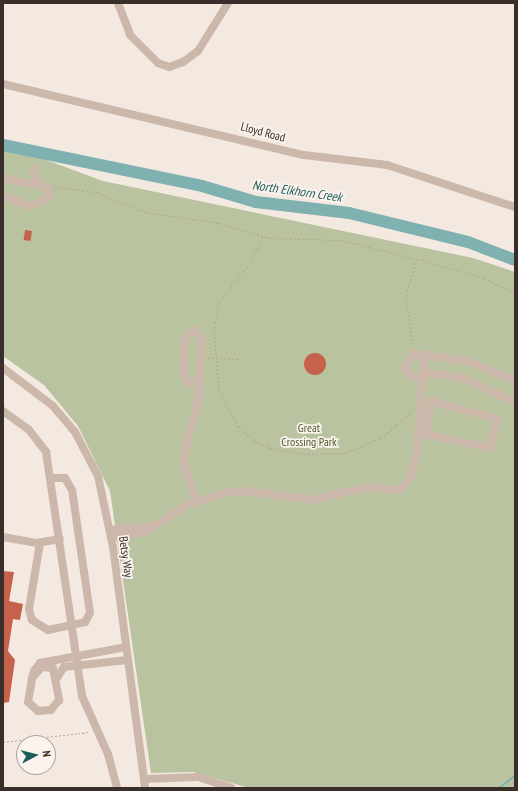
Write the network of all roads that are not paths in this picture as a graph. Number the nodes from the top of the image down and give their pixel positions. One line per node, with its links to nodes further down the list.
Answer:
1 (118, 3): 2 (street)
2 (228, 3)
3 (3, 84): 8 (street, Lloyd Road)
4 (33, 169): 6 (street)
5 (3, 178): 6 (street)
6 (39, 186): 7 (street)
7 (3, 196)
8 (515, 206)
9 (424, 354): 11 (street); 11 (street); 12 (street)
10 (3, 368): 19 (street, Betsy Way)
11 (423, 375): 14 (street); 16 (street)
12 (515, 381)
13 (200, 382): 13 (street); 18 (street)
14 (515, 402)
15 (3, 411): 17 (street)
16 (424, 432): 16 (street); 18 (street)
17 (52, 478): 23 (street); 25 (street)
18 (196, 501): 20 (street)
19 (110, 530): 20 (street); 22 (street, Betsy Way)
20 (134, 530): 22 (street)
21 (3, 537): 24 (street)
22 (112, 538): 26 (street, Betsy Way)
23 (60, 539): 24 (street); 25 (street)
24 (40, 543): 25 (street)
25 (72, 625): 27 (street)
26 (126, 647): 27 (street); 28 (street, Betsy Way)
27 (77, 656): 29 (street); 30 (street)
28 (128, 660): 29 (street); 32 (street, Betsy Way)
29 (78, 667): 31 (street); 34 (street)
30 (32, 678): 31 (street); 31 (street)
31 (57, 678)
32 (144, 779): 33 (street); 35 (street, Betsy Way)
33 (214, 785): 36 (street)
34 (117, 788)
35 (145, 788)
36 (230, 788)

